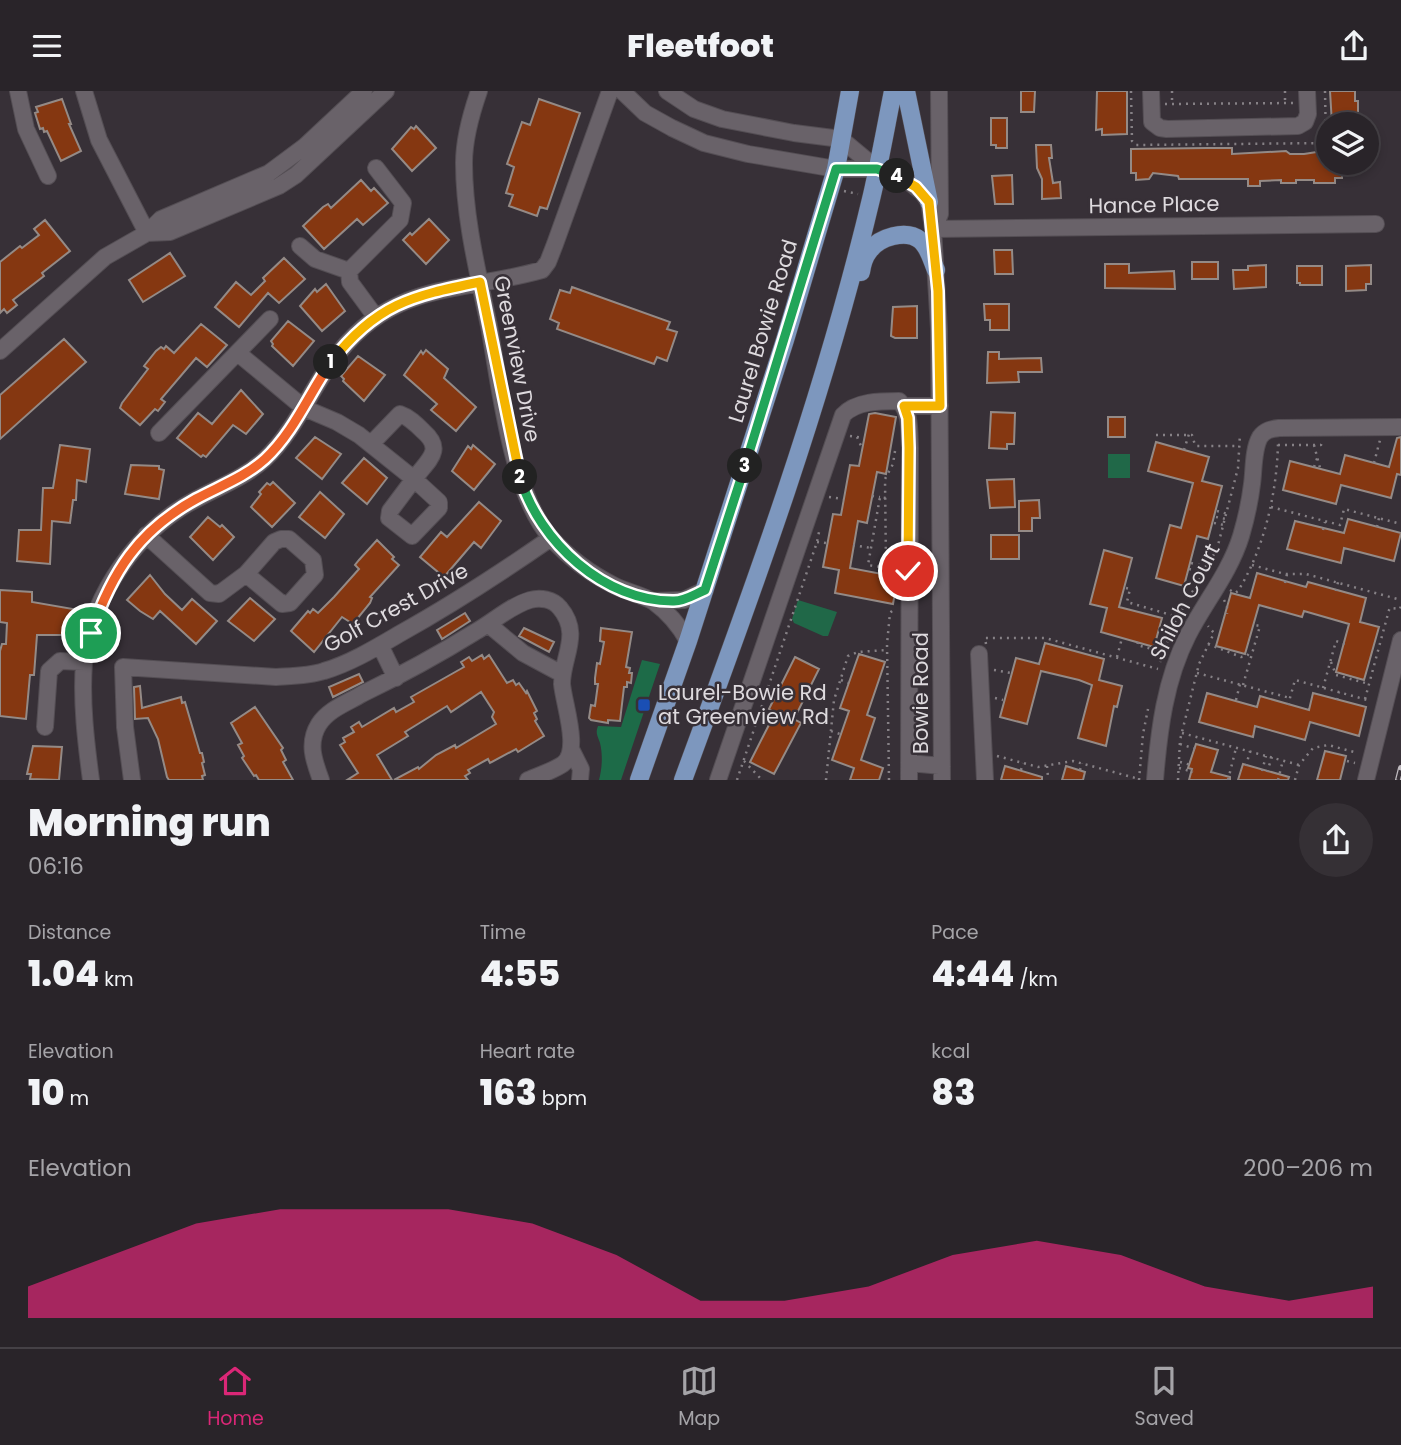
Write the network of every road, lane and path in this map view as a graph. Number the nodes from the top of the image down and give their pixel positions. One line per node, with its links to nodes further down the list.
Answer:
1 (18, 91): 25 (street)
2 (84, 91): 31 (street)
3 (364, 91): 31 (street)
4 (386, 91): 31 (street)
5 (479, 91): 35 (street, Greenview Drive)
6 (610, 91): 35 (street)
7 (622, 91): 23 (street)
8 (667, 91): 21 (street)
9 (850, 91): 21 (main road, Laurel Bowie Road)
10 (893, 91): 24 (main road)
11 (906, 91): 28 (main road)
12 (939, 91): 30 (street, Bowie Road)
13 (1172, 91): 19 (path)
14 (1285, 91): 18 (path)
15 (1325, 91): 20 (path)
16 (1307, 97): 17 (street); 18 (path)
17 (1151, 98): 19 (path)
18 (1285, 103): 19 (path)
19 (1172, 104)
20 (1325, 112)
21 (841, 139): 23 (main road, Laurel Bowie Road); 24 (street)
22 (376, 168): 34 (street)
23 (836, 169): 24 (street); 101 (main road, Laurel Bowie Road)
24 (877, 169): 28 (street); 38 (main road)
25 (48, 176)
26 (843, 191): 27 (path)
27 (858, 194)
28 (929, 202): 30 (street, Bowie Road)
29 (1376, 224): 30 (street, Hance Place)
30 (933, 229): 33 (street, Bowie Road)
31 (147, 233): 39 (street)
32 (300, 246): 34 (street)
33 (936, 270): 38 (main road); 42 (street, Bowie Road)
34 (349, 277): 36 (street)
35 (480, 282): 36 (street); 83 (street, Greenview Drive)
36 (375, 316): 43 (street)
37 (270, 319): 40 (street)
38 (834, 335): 192 (main road)
39 (0, 351)
40 (239, 354): 43 (street); 45 (street)
41 (904, 406): 42 (street); 167 (street); 193 (street)
42 (940, 406): 182 (street, Bowie Road)
43 (304, 408): 54 (street); 82 (street)
44 (1401, 427): 185 (street, Shiloh Court)
45 (159, 433)
46 (1278, 433): 69 (path)
47 (1382, 433): 61 (path)
48 (1240, 434): 57 (path)
49 (1156, 435): 50 (path)
50 (1189, 435): 56 (path); 56 (path)
51 (857, 437): 52 (path); 53 (path); 59 (path)
52 (864, 438)
53 (844, 441)
54 (372, 443): 54 (street)
55 (1314, 445): 60 (path)
56 (1195, 446): 57 (path)
57 (1239, 446): 71 (path)
58 (890, 447): 67 (path)
59 (862, 448)
60 (1318, 456): 62 (path); 63 (path)
61 (1374, 463)
62 (1314, 467)
63 (1320, 468)
64 (829, 488): 68 (path)
65 (872, 496): 66 (path)
66 (880, 497): 67 (path); 87 (path)
67 (886, 498): 91 (path)
68 (843, 499)
69 (1269, 507): 75 (path); 89 (path)
70 (1217, 511): 71 (path)
71 (1228, 514): 74 (path)
72 (1216, 517): 74 (path)
73 (1379, 518): 75 (path); 77 (path); 79 (path)
74 (1226, 519): 78 (path)
75 (1325, 522): 81 (path)
76 (1214, 523): 78 (path)
77 (1401, 524)
78 (1224, 525): 90 (path)
79 (1377, 527)
80 (819, 530): 84 (path)
81 (1323, 530)
82 (146, 535): 94 (street); 133 (street)
83 (551, 538): 105 (street, Greenview Drive); 123 (street, Golf Crest Drive)
84 (817, 542): 85 (path); 164 (path)
85 (826, 543)
86 (853, 545): 87 (path)
87 (871, 548): 91 (path)
88 (1191, 563): 90 (path)
89 (1252, 565): 97 (path); 103 (path)
90 (1208, 567): 96 (path)
91 (884, 568): 93 (path); 95 (path)
92 (1189, 569): 96 (path)
93 (880, 572)
94 (246, 573)
95 (900, 573)
96 (1205, 573): 112 (path)
97 (1287, 574): 98 (path); 99 (path)
98 (1285, 583)
99 (1338, 583): 102 (path); 104 (path)
100 (1126, 588): 108 (path)
101 (705, 590): 105 (street); 118 (main road, Laurel Bowie Road)
102 (1336, 591)
103 (1224, 595): 107 (path); 111 (path)
104 (1401, 600)
105 (653, 601): 118 (street, Greenview Drive)
106 (900, 605): 127 (path)
107 (1217, 605)
108 (1139, 606): 110 (path); 112 (path)
109 (1401, 606): 141 (path)
110 (1138, 612)
111 (1227, 614)
112 (1178, 617): 128 (path)
113 (1207, 622): 122 (path)
114 (488, 624): 136 (street); 136 (street); 137 (street)
115 (1255, 625): 126 (path)
116 (1122, 638): 131 (path)
117 (1401, 640): 204 (street)
118 (688, 641): 191 (main road, Laurel Bowie Road)
119 (1062, 642): 124 (path); 125 (path); 130 (path)
120 (1138, 642): 128 (path)
121 (1345, 643): 132 (path)
122 (1208, 644): 126 (path); 135 (path)
123 (380, 645): 137 (street); 187 (street, Golf Crest Drive)
124 (1061, 647)
125 (1089, 649): 129 (path); 131 (path)
126 (1254, 649): 140 (path)
127 (887, 650): 138 (path); 197 (path)
128 (1163, 652): 131 (path)
129 (1088, 655)
130 (984, 657): 134 (path); 160 (street)
131 (1117, 657)
132 (1331, 661): 141 (path); 142 (path)
133 (84, 662): 150 (street); 186 (street)
134 (1011, 673)
135 (1197, 673): 140 (path); 152 (path)
136 (562, 674): 158 (street)
137 (396, 678): 188 (street)
138 (841, 680): 139 (path); 151 (path)
139 (848, 683)
140 (1242, 685): 144 (path); 146 (path)
141 (1369, 685): 145 (path)
142 (1323, 688): 143 (path); 144 (path)
143 (1339, 692): 145 (path); 147 (path)
144 (1290, 698): 148 (path)
145 (1365, 699): 149 (path)
146 (1236, 700)
147 (1336, 700)
148 (1288, 705)
149 (1374, 706)
150 (45, 727)
151 (831, 731): 153 (path); 196 (path)
152 (1182, 733): 154 (path); 156 (path)
153 (840, 734)
154 (1180, 744): 157 (path); 166 (path)
155 (1363, 745): 172 (path)
156 (1236, 748): 159 (path); 201 (path)
157 (1196, 749)
158 (572, 751): 189 (street); 190 (street)
159 (1250, 751): 161 (path); 174 (path)
160 (984, 755): 168 (path); 199 (street)
161 (1266, 756): 162 (path); 179 (path)
162 (1272, 757): 163 (path); 181 (path)
163 (1283, 760): 172 (path); 202 (path)
164 (744, 761): 194 (path); 195 (path)
165 (1346, 761): 170 (path)
166 (1180, 762): 171 (path); 175 (path)
167 (909, 763): 182 (street); 198 (street)
168 (1023, 763): 173 (path); 176 (path)
169 (1082, 764): 173 (path); 177 (path); 178 (path)
170 (1358, 764)
171 (1191, 765)
172 (1299, 765): 203 (path)
173 (1047, 766): 183 (path)
174 (1246, 767)
175 (1179, 768): 180 (path); 200 (path)
176 (1021, 770)
177 (1080, 771)
178 (1109, 771): 184 (path); 185 (path)
179 (1262, 771)
180 (1192, 772)
181 (1267, 772)
182 (942, 773)
183 (1048, 777)
184 (1108, 778)
185 (1147, 779)
186 (91, 780)
187 (132, 780)
188 (321, 780)
189 (528, 780)
190 (580, 780)
191 (639, 780)
192 (683, 780)
193 (718, 780)
194 (737, 780)
195 (762, 780)
196 (827, 780)
197 (889, 780)
198 (909, 780)
199 (985, 780)
200 (1178, 780)
201 (1228, 780)
202 (1278, 780)
203 (1295, 780)
204 (1366, 780)

